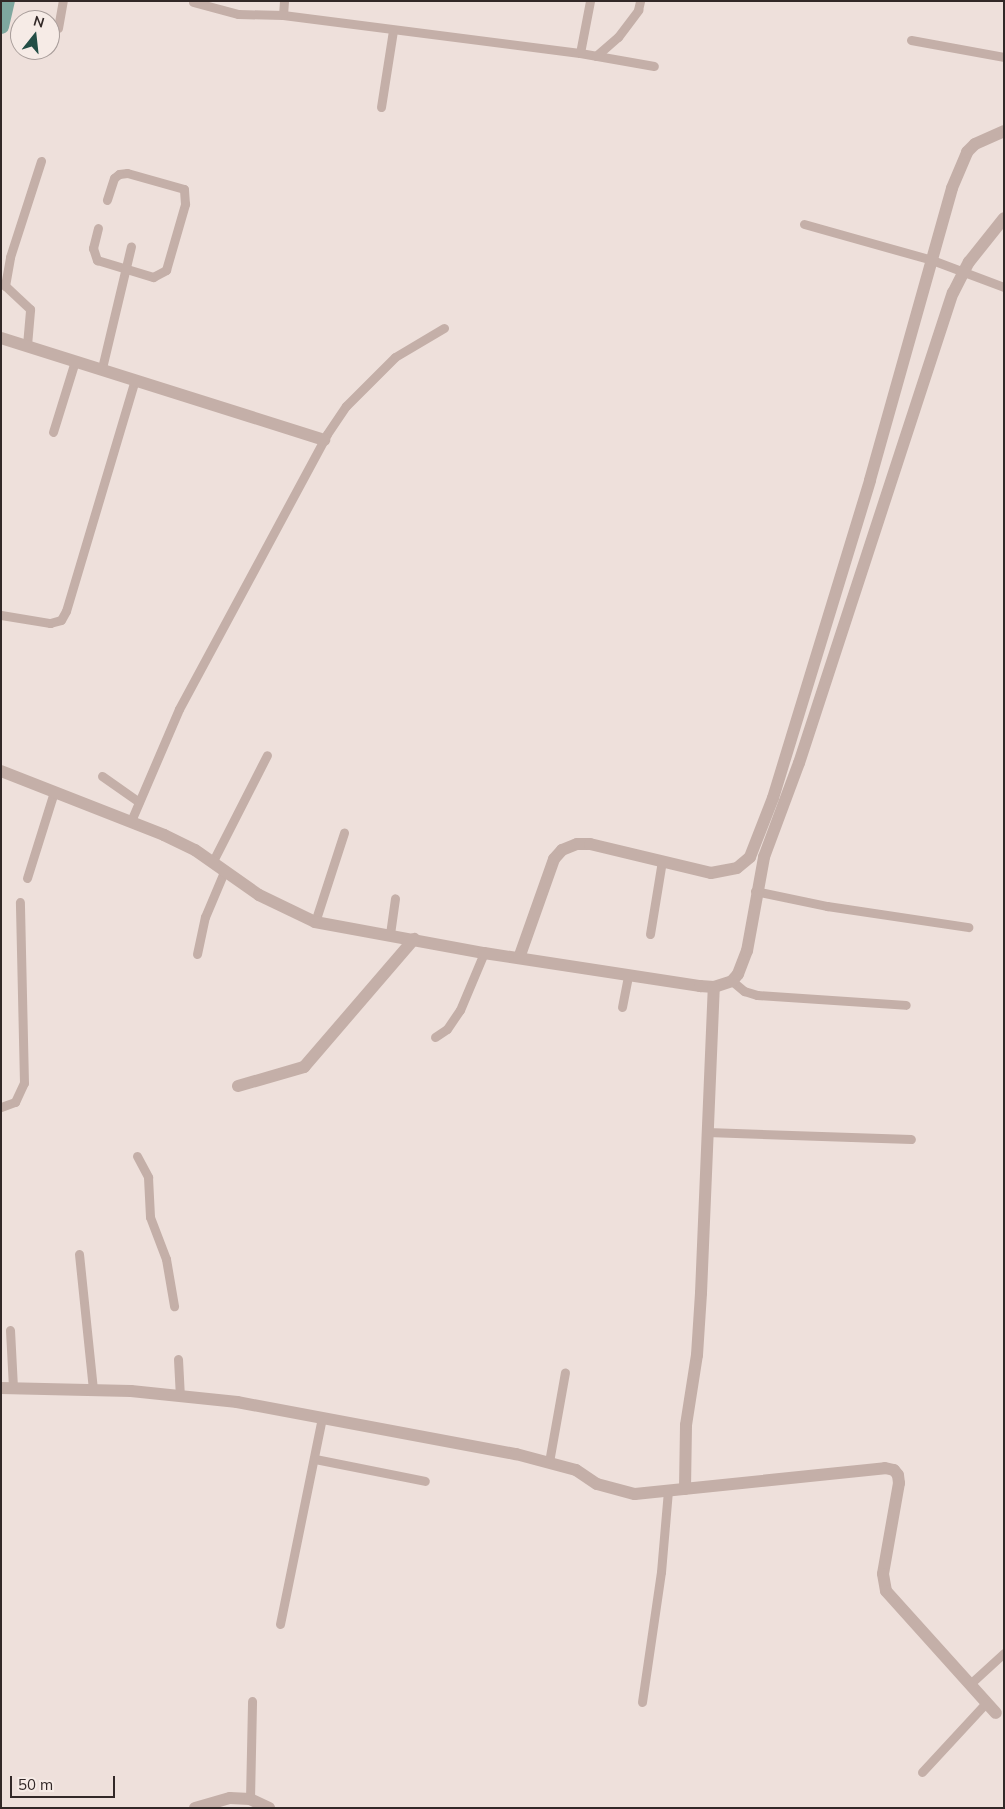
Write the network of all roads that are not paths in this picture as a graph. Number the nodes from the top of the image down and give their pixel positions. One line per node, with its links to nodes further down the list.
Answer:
1 (63, 1): 7 (lane)
2 (284, 1): 6 (lane)
3 (590, 1): 10 (lane)
4 (640, 1): 11 (lane)
5 (193, 2): 6 (lane)
6 (283, 15): 8 (lane)
7 (60, 17)
8 (394, 30): 10 (lane); 14 (lane)
9 (911, 40): 12 (lane)
10 (580, 53): 11 (lane)
11 (596, 56): 13 (lane)
12 (1004, 57)
13 (654, 66)
14 (381, 107)
15 (1004, 131): 22 (street)
16 (41, 161): 28 (lane)
17 (107, 200): 23 (lane)
18 (1004, 218): 24 (street)
19 (804, 224): 22 (lane)
20 (98, 228): 23 (lane)
21 (131, 246): 23 (lane)
22 (932, 260): 24 (lane); 42 (street)
23 (126, 269): 30 (lane)
24 (963, 272): 25 (lane); 46 (street)
25 (1004, 287)
26 (444, 328): 33 (lane)
27 (1, 338): 28 (street)
28 (27, 345): 29 (street)
29 (75, 361): 30 (street); 32 (lane)
30 (102, 368): 31 (street)
31 (135, 379): 33 (street); 34 (lane)
32 (53, 432)
33 (324, 440): 39 (lane)
34 (1, 615)
35 (267, 755): 43 (lane)
36 (1, 771): 38 (street)
37 (102, 776): 39 (lane)
38 (54, 792): 40 (street); 45 (lane)
39 (139, 802): 40 (lane)
40 (132, 821): 43 (street)
41 (344, 833): 49 (lane)
42 (662, 861): 52 (lane); 56 (street)
43 (212, 863): 44 (street)
44 (224, 872): 49 (street); 55 (lane)
45 (27, 878)
46 (755, 891): 50 (lane); 58 (street)
47 (395, 898): 51 (lane)
48 (20, 902): 64 (lane)
49 (315, 922): 51 (street)
50 (968, 927)
51 (390, 934): 53 (street)
52 (650, 934)
53 (414, 939): 54 (street); 63 (street)
54 (484, 953): 56 (street); 62 (lane)
55 (197, 954)
56 (519, 958): 57 (street)
57 (628, 975): 59 (street); 61 (lane)
58 (732, 981): 59 (street); 60 (lane)
59 (714, 987): 65 (street)
60 (906, 1005)
61 (622, 1007)
62 (435, 1037)
63 (238, 1086)
64 (1, 1107)
65 (707, 1132): 66 (lane); 80 (street)
66 (912, 1139)
67 (137, 1156): 69 (lane)
68 (79, 1254): 74 (lane)
69 (174, 1306)
70 (10, 1330): 73 (lane)
71 (178, 1359): 75 (lane)
72 (565, 1372): 78 (lane)
73 (7, 1388): 74 (street)
74 (93, 1390): 75 (street)
75 (180, 1395): 76 (street)
76 (322, 1417): 77 (lane); 78 (street)
77 (316, 1459): 79 (lane); 82 (lane)
78 (549, 1462): 81 (street)
79 (425, 1481)
80 (685, 1489): 81 (street); 84 (street)
81 (668, 1490): 86 (lane)
82 (280, 1624)
83 (1004, 1653): 84 (lane)
84 (970, 1684): 87 (street)
85 (252, 1701): 90 (lane)
86 (642, 1702)
87 (986, 1702): 88 (street); 89 (lane)
88 (996, 1713)
89 (922, 1772)
90 (250, 1800): 91 (street); 92 (street)
91 (196, 1808)
92 (270, 1808)

